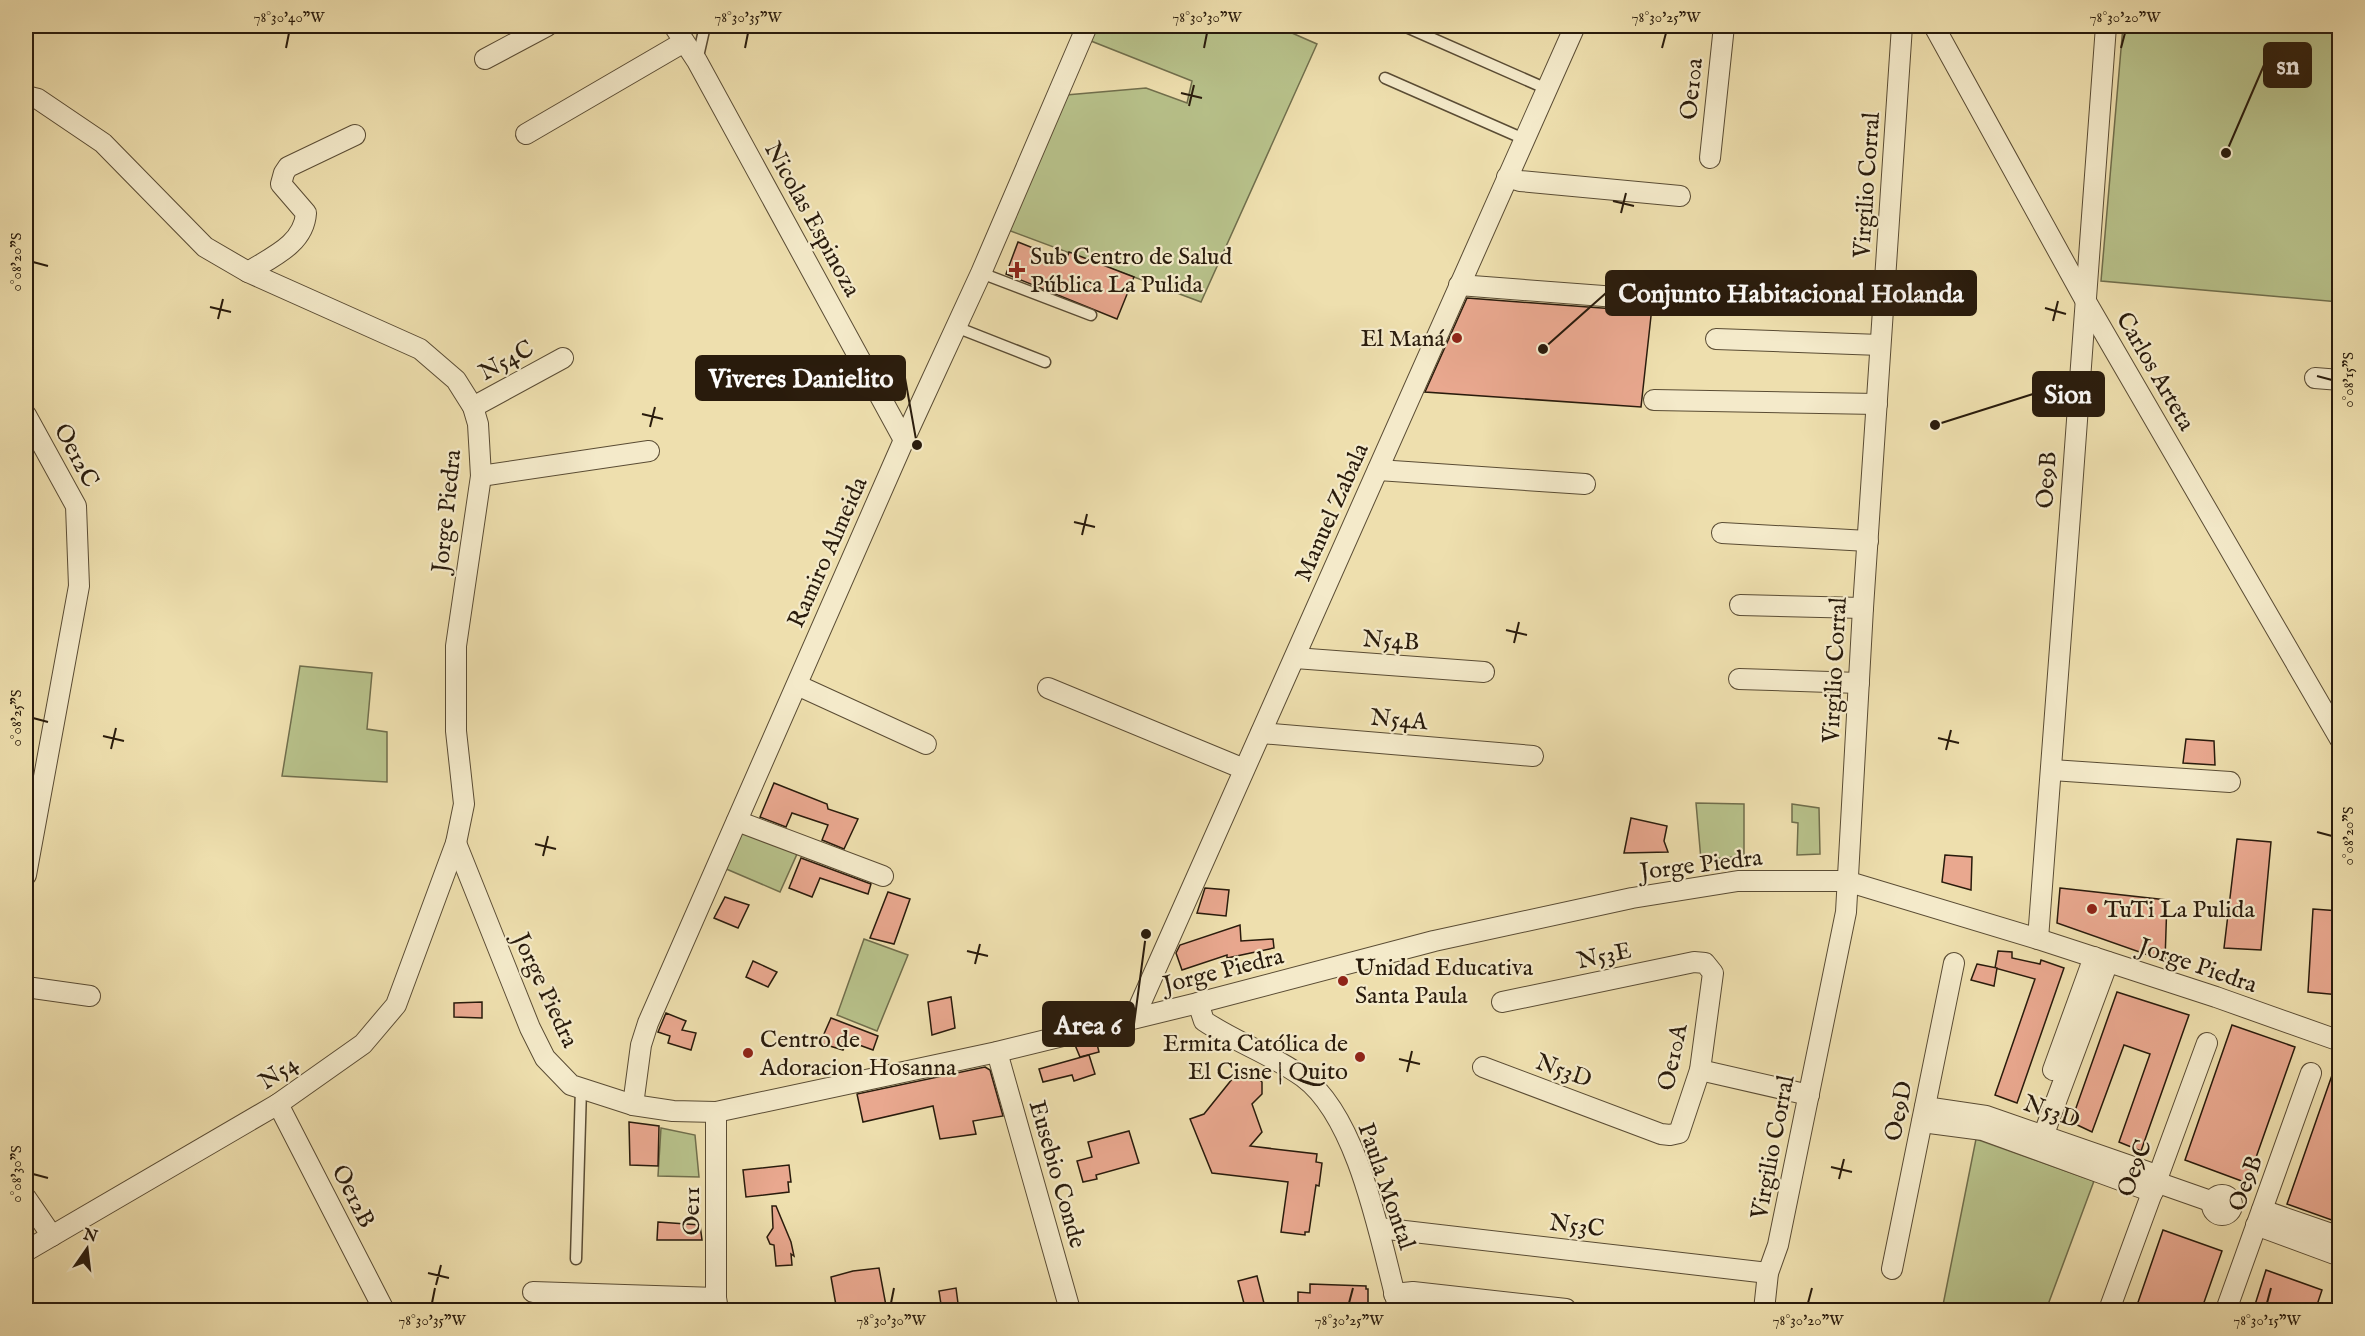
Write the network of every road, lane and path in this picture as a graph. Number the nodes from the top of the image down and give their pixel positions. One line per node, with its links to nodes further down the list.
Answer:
1 (547, 26): 11 (street)
2 (705, 26): 12 (lane)
3 (1087, 26): 23 (street, Ramiro Almeida)
4 (1404, 26): 14 (lane)
5 (1575, 26): 14 (street, Manuel Zabala)
6 (1724, 26): 19 (street, Oe10a)
7 (1902, 26): 30 (street, Virgilio Corral)
8 (1934, 26): 25 (street, Carlos Arteta)
9 (2106, 26): 25 (street, Oe9B)
10 (679, 34): 12 (street, Nicolas Espinoza); 16 (street)
11 (485, 59)
12 (697, 61): 39 (street, Nicolas Espinoza)
13 (1385, 78): 18 (lane)
14 (1546, 89): 18 (street, Manuel Zabala)
15 (26, 96): 22 (street, Jorge Piedra)
16 (526, 134)
17 (355, 135): 22 (street)
18 (1524, 139): 20 (street, Manuel Zabala)
19 (1710, 158)
20 (1507, 177): 21 (street); 24 (street, Manuel Zabala)
21 (1680, 196)
22 (248, 272): 37 (street, Jorge Piedra)
23 (981, 273): 27 (lane); 28 (street, Ramiro Almeida)
24 (1459, 285): 26 (street); 41 (street, Manuel Zabala)
25 (2084, 298): 55 (street, Carlos Arteta); 59 (street, Oe9B)
26 (1644, 299)
27 (1091, 315)
28 (956, 327): 32 (lane); 39 (street, Ramiro Almeida)
29 (1716, 339): 30 (street)
30 (1880, 345): 36 (street, Virgilio Corral)
31 (563, 358): 37 (street, N54C)
32 (1045, 362)
33 (2315, 378): 34 (street)
34 (2340, 380)
35 (1654, 400): 36 (street)
36 (1877, 404): 45 (street, Virgilio Corral)
37 (473, 407): 42 (street, Jorge Piedra)
38 (26, 416): 63 (street, Oe12C)
39 (904, 440): 52 (street, Ramiro Almeida)
40 (649, 452): 42 (street)
41 (1378, 470): 43 (street); 48 (street, Manuel Zabala)
42 (481, 476): 62 (street, Jorge Piedra)
43 (1585, 484)
44 (1722, 533): 45 (street)
45 (1868, 541): 47 (street, Virgilio Corral)
46 (1740, 605): 47 (street)
47 (1863, 608): 51 (street, Virgilio Corral)
48 (1295, 658): 49 (street, N54B); 54 (street, Manuel Zabala)
49 (1484, 672)
50 (1739, 679): 51 (street)
51 (1859, 683): 65 (street, Virgilio Corral)
52 (797, 685): 56 (street); 61 (street, Ramiro Almeida)
53 (1048, 688): 58 (street)
54 (1261, 733): 57 (street, N54A); 58 (street, Manuel Zabala)
55 (2340, 740)
56 (926, 744)
57 (1533, 756)
58 (1244, 769): 74 (street, Manuel Zabala)
59 (2052, 771): 60 (street); 66 (street, Oe9B)
60 (2230, 782)
61 (737, 821): 64 (street); 84 (street, Ramiro Almeida)
62 (456, 843): 81 (street, Jorge Piedra); 83 (street, N54)
63 (26, 875)
64 (883, 876)
65 (1846, 881): 66 (street, Jorge Piedra); 73 (street, Jorge Piedra); 82 (street, Virgilio Corral)
66 (2038, 939): 67 (street, Jorge Piedra)
67 (2101, 959): 75 (street, Jorge Piedra); 88 (street)
68 (1954, 963): 86 (street, Oe9D)
69 (1713, 974): 72 (street, N53E); 79 (street, Oe10A)
70 (26, 987): 71 (street)
71 (90, 996)
72 (1502, 1002)
73 (1198, 1004): 74 (street, Jorge Piedra); 92 (street, Paula Montal)
74 (1134, 1018): 77 (street, Jorge Piedra)
75 (2340, 1041)
76 (2207, 1043): 89 (street, Oe9C)
77 (998, 1052): 85 (street, Jorge Piedra); 105 (street, Eusebio Conde)
78 (1483, 1067): 87 (street, N53D)
79 (1700, 1070): 82 (street); 87 (street, Oe10A)
80 (2311, 1073): 91 (street, Oe9B)
81 (581, 1088): 84 (street, Jorge Piedra); 97 (lane)
82 (1809, 1095): 99 (street, Virgilio Corral)
83 (278, 1104): 93 (street, N54); 104 (street, Oe12B)
84 (633, 1105): 85 (street, Jorge Piedra)
85 (716, 1112): 102 (street, Oe11)
86 (1924, 1115): 88 (street, N53D); 98 (street, Oe9D)
87 (1661, 1134)
88 (2035, 1141): 89 (street, N53D)
89 (2156, 1183): 91 (street, N53D); 107 (street, Oe9C)
90 (26, 1198): 93 (street)
91 (2259, 1218): 94 (street); 96 (street); 108 (street, Oe9B)
92 (1379, 1228): 99 (street, N53C); 101 (street, Paula Montal)
93 (52, 1236): 95 (street, N54)
94 (2340, 1238)
95 (26, 1251)
96 (2340, 1256)
97 (576, 1259)
98 (1892, 1269)
99 (1768, 1273): 106 (street, Virgilio Corral)
100 (533, 1292): 102 (street)
101 (1396, 1302): 103 (street)
102 (717, 1304)
103 (1566, 1309)
104 (384, 1311)
105 (1070, 1311)
106 (1764, 1311)
107 (2109, 1311)
108 (2226, 1311)

